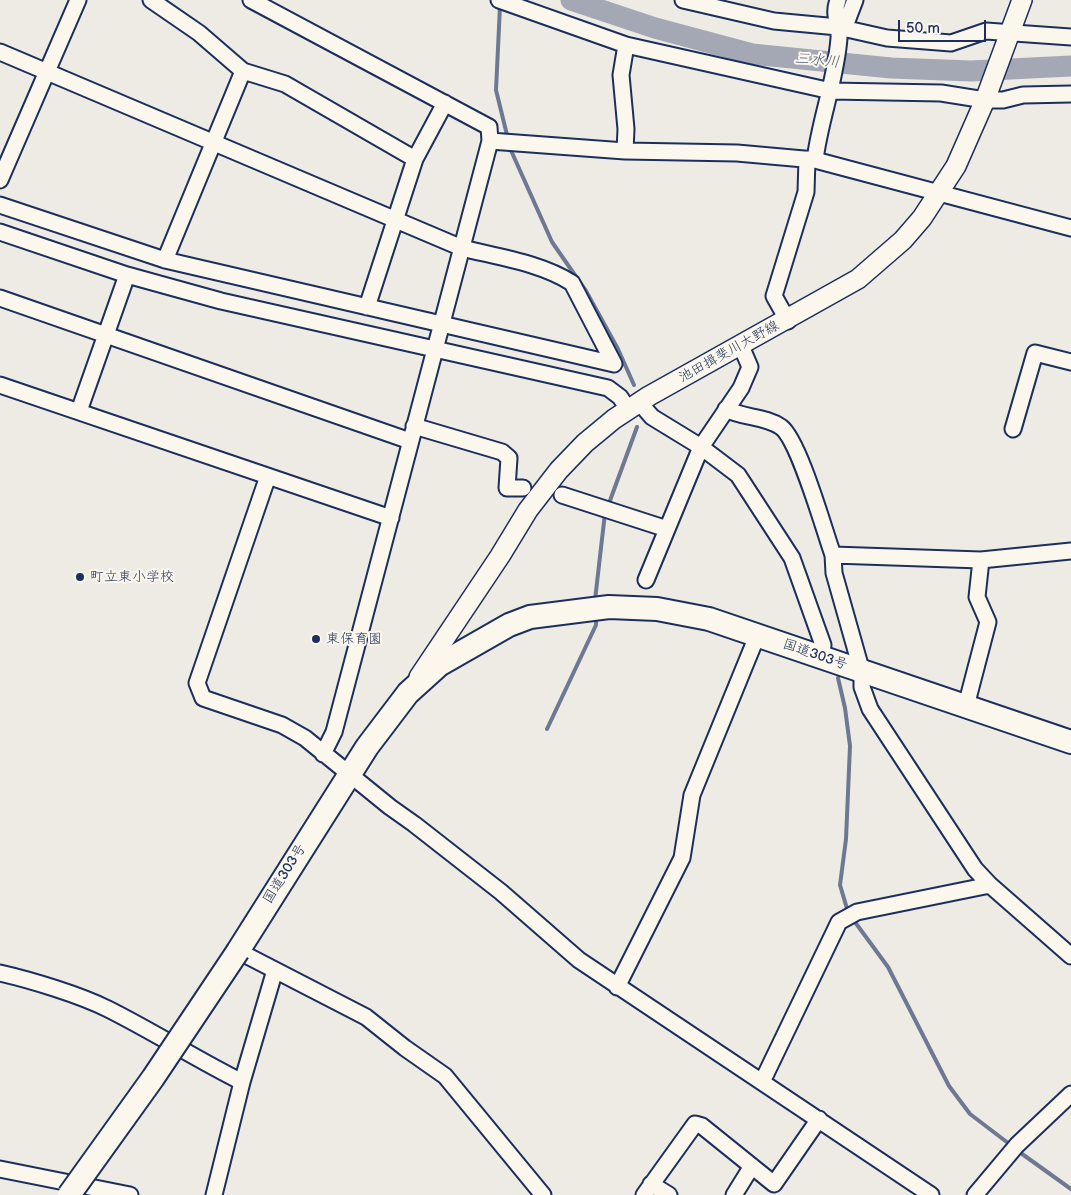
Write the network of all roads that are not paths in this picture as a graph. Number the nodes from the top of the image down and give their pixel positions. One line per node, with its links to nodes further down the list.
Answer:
1 (78, 0): 15 (street)
2 (151, 0): 14 (street)
3 (251, 0): 19 (street)
4 (683, 0): 9 (street)
5 (838, 0): 9 (street)
6 (855, 0): 9 (street)
7 (1022, 0): 10 (main road, 池田揖斐川大野線)
8 (503, 1): 12 (street)
9 (839, 32): 10 (street); 16 (street)
10 (1008, 37): 11 (street); 18 (main road, 池田揖斐川大野線)
11 (1071, 37)
12 (626, 45): 16 (street); 22 (street)
13 (0, 52): 15 (street)
14 (243, 71): 21 (street); 23 (street)
15 (46, 72): 21 (street); 25 (street)
16 (832, 88): 18 (street); 24 (street)
17 (1071, 94): 18 (street)
18 (986, 98): 26 (main road, 池田揖斐川大野線)
19 (445, 103): 20 (street); 23 (street)
20 (495, 142): 22 (street); 31 (street)
21 (213, 143): 28 (street); 32 (street)
22 (624, 151): 24 (street)
23 (416, 159): 28 (street)
24 (811, 159): 26 (street); 36 (street)
25 (0, 180)
26 (939, 193): 29 (street); 36 (main road, 池田揖斐川大野線)
27 (0, 205): 32 (street)
28 (396, 220): 31 (street); 35 (street)
29 (1071, 228)
30 (0, 232): 33 (street)
31 (462, 248): 37 (street); 37 (street)
32 (164, 260): 35 (street)
33 (127, 275): 38 (street); 40 (street)
34 (0, 298): 38 (street)
35 (367, 307): 37 (street)
36 (788, 321): 39 (main road, 池田揖斐川大野線)
37 (441, 325): 40 (street)
38 (106, 336): 45 (street); 48 (street)
39 (741, 346): 43 (main road, 池田揖斐川大野線); 44 (street)
40 (435, 350): 43 (street); 46 (street)
41 (1071, 362): 47 (street)
42 (0, 385): 45 (street)
43 (634, 406): 49 (street); 63 (main road, 池田揖斐川大野線)
44 (726, 409): 49 (street); 56 (street)
45 (79, 411): 50 (street)
46 (414, 426): 48 (street); 51 (street)
47 (1013, 430)
48 (410, 441): 53 (street)
49 (701, 447): 54 (street); 61 (street)
50 (268, 476): 53 (street); 66 (street)
51 (523, 488)
52 (562, 495): 54 (street)
53 (391, 518): 66 (street)
54 (667, 529): 58 (street)
55 (1071, 551): 57 (street)
56 (833, 555): 57 (street); 62 (street)
57 (981, 560): 64 (street)
58 (646, 580)
59 (552, 615): 60 (highway, 国道303号); 63 (highway, 国道303号); 67 (highway, 国道303号)
60 (757, 636): 61 (highway, 国道303号); 73 (street)
61 (821, 658): 62 (highway, 国道303号)
62 (862, 672): 64 (highway, 国道303号); 68 (street)
63 (408, 692): 67 (highway, 国道303号)
64 (966, 706): 65 (highway, 国道303号)
65 (1071, 742)
66 (322, 754): 67 (street)
67 (353, 777): 69 (highway, 国道303号); 73 (street)
68 (990, 885): 70 (street); 75 (street)
69 (241, 952): 71 (street); 81 (highway, 国道303号, bridge); 82 (highway, 国道303号)
70 (1071, 956)
71 (275, 970): 74 (street); 85 (street)
72 (0, 973): 74 (street)
73 (617, 987): 75 (street)
74 (242, 1082): 84 (street)
75 (762, 1082): 77 (street)
76 (1071, 1094): 89 (street)
77 (819, 1119): 78 (street); 88 (street)
78 (752, 1166): 80 (street); 87 (street)
79 (0, 1169): 83 (street)
80 (648, 1189): 86 (street)
81 (69, 1195)
82 (82, 1195)
83 (130, 1195)
84 (214, 1195)
85 (544, 1195)
86 (669, 1195)
87 (734, 1195)
88 (931, 1195)
89 (976, 1195)

